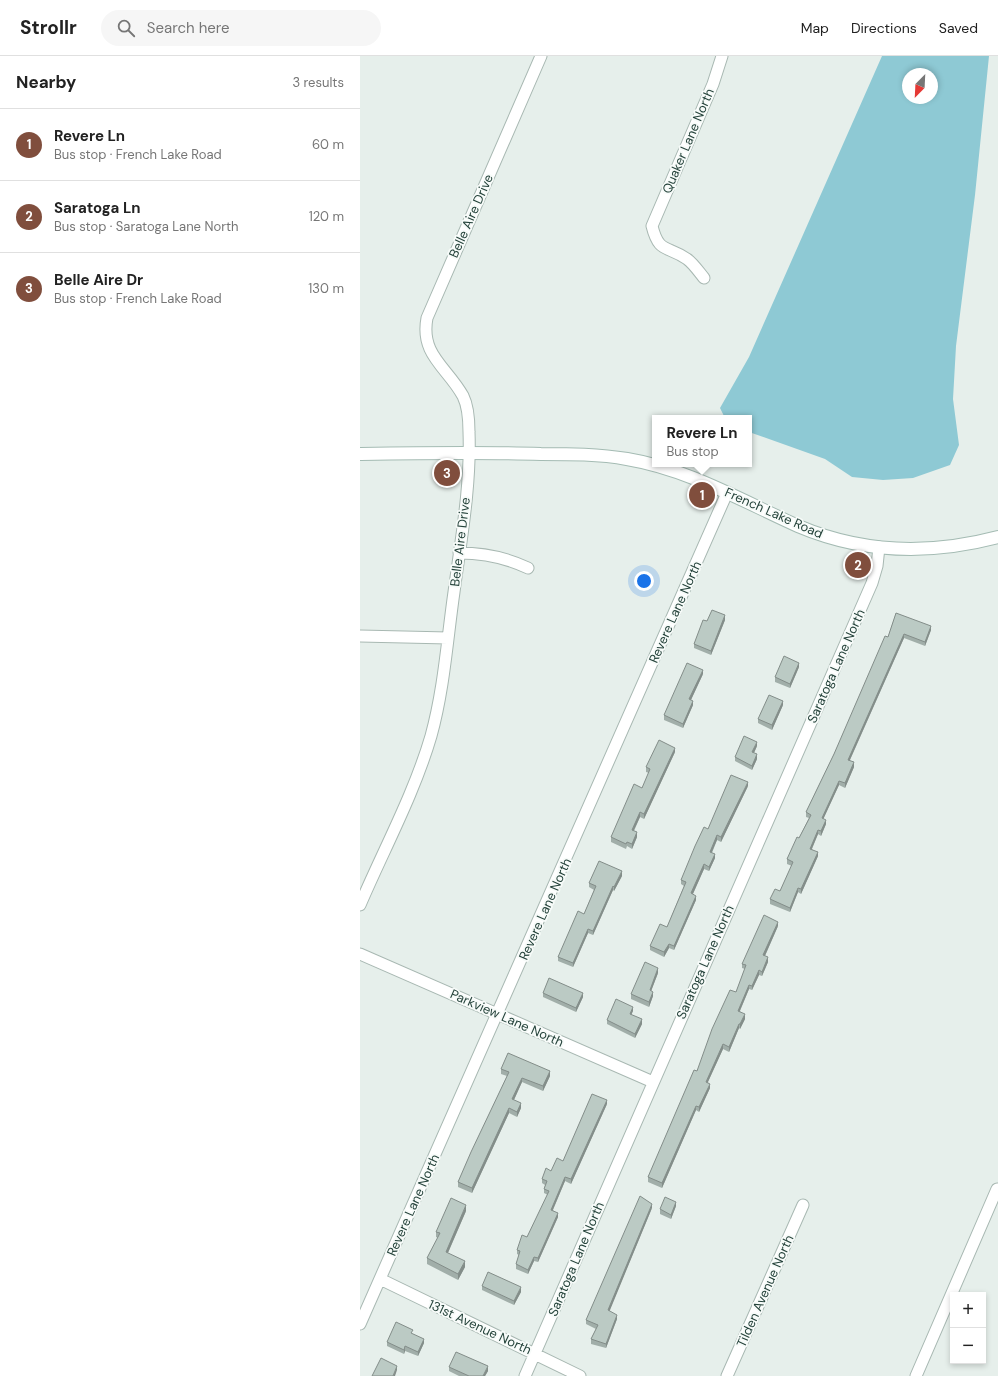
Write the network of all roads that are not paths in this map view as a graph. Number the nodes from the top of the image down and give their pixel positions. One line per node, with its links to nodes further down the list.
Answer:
1 (541, 56): 4 (street, Belle Aire Drive)
2 (722, 56): 3 (street, Quaker Lane North)
3 (704, 278)
4 (469, 451): 5 (street, French Lake Road); 6 (street, French Lake Road); 11 (street, Belle Aire Drive)
5 (360, 454)
6 (652, 464)
7 (663, 467): 8 (street, French Lake Road)
8 (728, 493): 10 (street, French Lake Road); 17 (street, Revere Lane North)
9 (998, 537): 10 (street, French Lake Road)
10 (879, 547): 18 (street, Saratoga Lane North)
11 (459, 553): 12 (street); 14 (street, Belle Aire Drive)
12 (528, 568)
13 (360, 636): 14 (street)
14 (448, 638): 15 (street, Belle Aire Drive)
15 (360, 905)
16 (360, 954): 17 (street, Parkview Lane North)
17 (499, 1014): 18 (street, Parkview Lane North); 21 (street, Revere Lane North)
18 (653, 1082): 23 (street, Saratoga Lane North)
19 (997, 1189): 27 (street)
20 (803, 1205): 26 (street, Tilden Avenue North)
21 (380, 1279): 22 (street, Revere Lane North); 23 (street, 131st Avenue North)
22 (360, 1324)
23 (536, 1353): 24 (street, Saratoga Lane North); 25 (street, 131st Avenue North)
24 (525, 1376)
25 (580, 1376)
26 (727, 1376)
27 (916, 1376)

